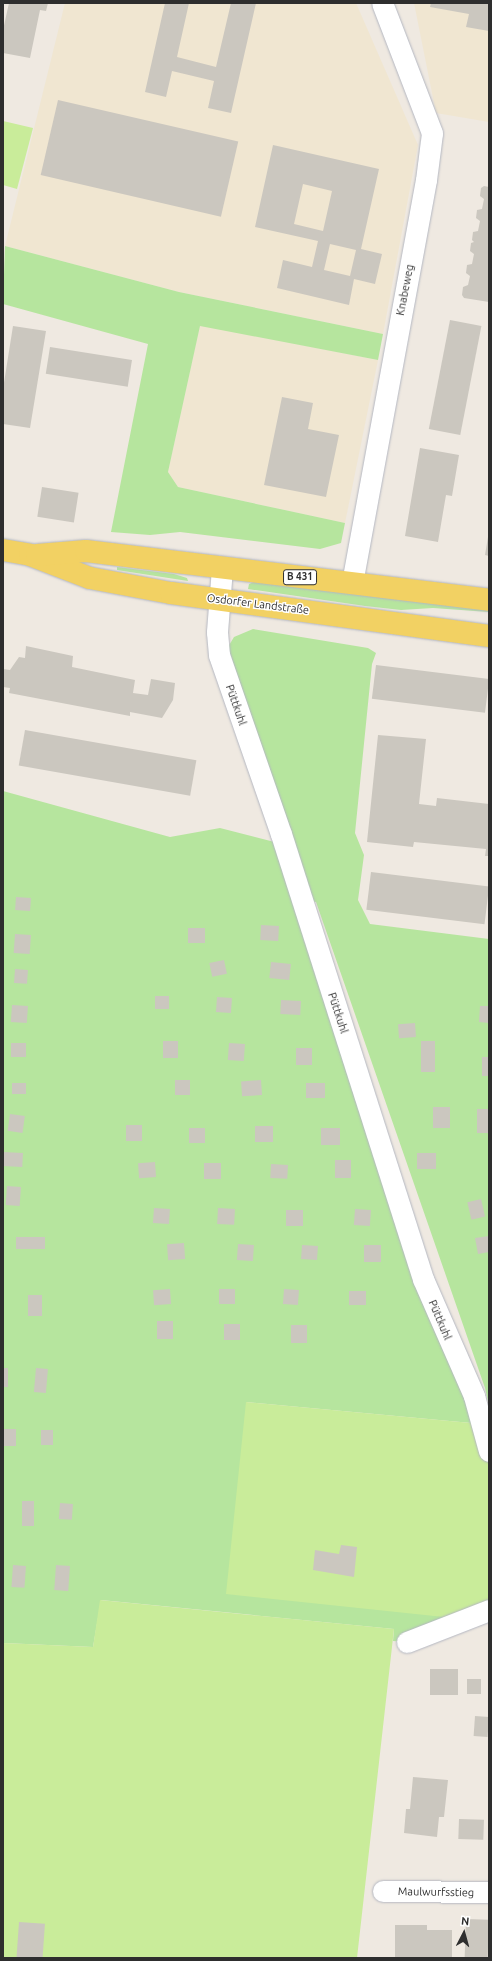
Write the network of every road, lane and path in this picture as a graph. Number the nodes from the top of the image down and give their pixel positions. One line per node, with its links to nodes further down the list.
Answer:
1 (382, 3): 5 (street, Knabeweg)
2 (3, 550): 3 (main road, Osdorfer Landstraße / B 431)
3 (30, 555): 4 (main road, Osdorfer Landstraße / B 431); 6 (main road, Osdorfer Landstraße / B 431)
4 (222, 568): 5 (main road, Osdorfer Landstraße / B 431); 6 (street, Püttkuhl)
5 (352, 583): 7 (main road, Osdorfer Landstraße / B 431)
6 (220, 598): 8 (main road, Osdorfer Landstraße / B 431); 9 (street, Püttkuhl)
7 (489, 600)
8 (489, 636)
9 (489, 1450)
10 (489, 1610): 11 (street)
11 (407, 1642)
12 (383, 1891): 13 (street, Maulwurfsstieg)
13 (489, 1892)

